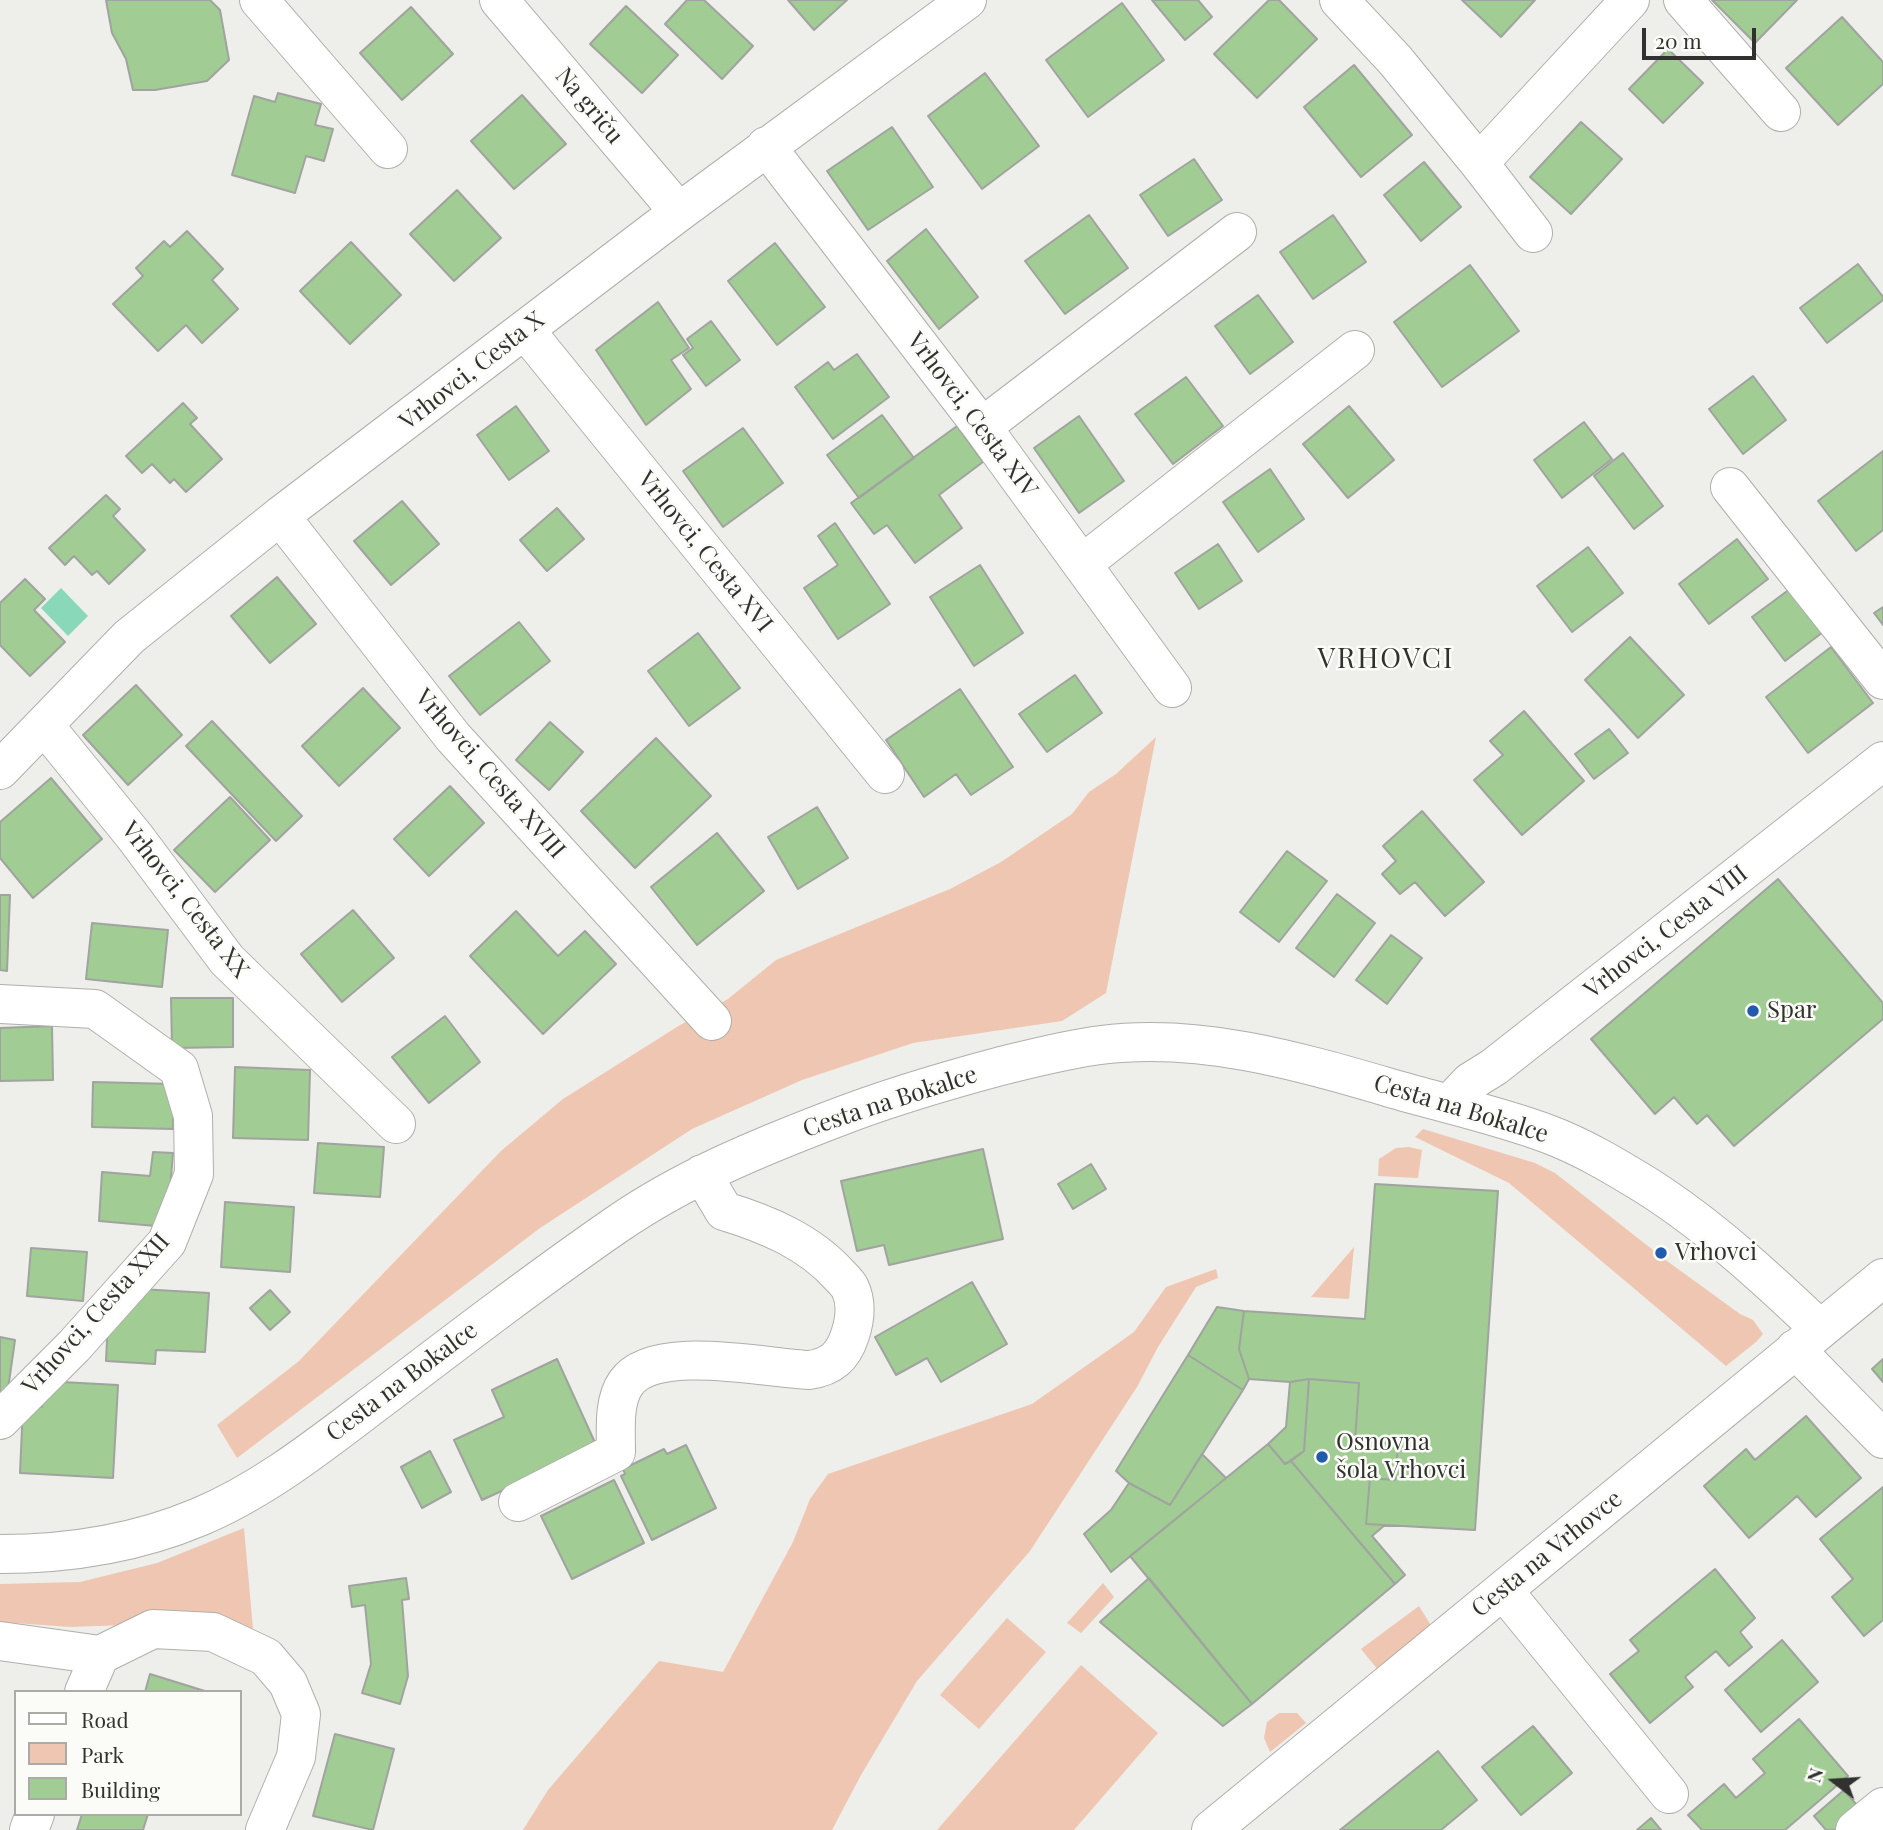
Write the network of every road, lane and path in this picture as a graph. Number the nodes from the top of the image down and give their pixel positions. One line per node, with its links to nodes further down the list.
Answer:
1 (259, 0): 9 (street)
2 (499, 0): 11 (street, Na griču)
3 (967, 0): 8 (street, Vrhovci, Cesta X)
4 (1339, 0): 10 (street)
5 (1630, 0): 10 (street)
6 (1683, 0): 7 (street)
7 (1781, 112)
8 (766, 146): 11 (street, Vrhovci, Cesta X); 16 (street, Vrhovci, Cesta XIV)
9 (388, 149)
10 (1479, 163): 13 (street)
11 (679, 212): 14 (street, Vrhovci, Cesta X)
12 (1237, 232): 16 (street)
13 (1533, 233)
14 (524, 330): 18 (street, Vrhovci, Cesta X); 25 (street, Vrhovci, Cesta XVI)
15 (1355, 350): 19 (street)
16 (982, 427): 19 (street, Vrhovci, Cesta XIV)
17 (1730, 487): 20 (street)
18 (280, 516): 22 (street, Vrhovci, Cesta X); 27 (street, Vrhovci, Cesta XVIII)
19 (1083, 564): 21 (street, Vrhovci, Cesta XIV)
20 (1883, 680)
21 (1172, 688)
22 (44, 725): 24 (street, Vrhovci, Cesta X); 29 (street, Vrhovci, Cesta XX)
23 (1883, 761): 28 (street, Vrhovci, Cesta VIII)
24 (0, 770)
25 (885, 774)
26 (0, 1004): 33 (street, Vrhovci, Cesta XXII)
27 (712, 1021)
28 (1449, 1104): 30 (street, Cesta na Bokalce); 32 (street, Cesta na Bokalce)
29 (396, 1124)
30 (702, 1174): 35 (street); 36 (street, Cesta na Bokalce)
31 (1883, 1278): 32 (street, Cesta na Vrhovce)
32 (1808, 1339): 34 (street, Cesta na Bokalce); 37 (street, Cesta na Vrhovce)
33 (0, 1420)
34 (1883, 1439)
35 (519, 1502)
36 (0, 1554)
37 (1503, 1590): 41 (street); 44 (street, Cesta na Vrhovce)
38 (0, 1642): 39 (street)
39 (100, 1655): 40 (street); 43 (street)
40 (85, 1690)
41 (1669, 1794)
42 (1883, 1807): 45 (street)
43 (265, 1830)
44 (1211, 1830)
45 (1855, 1830)

